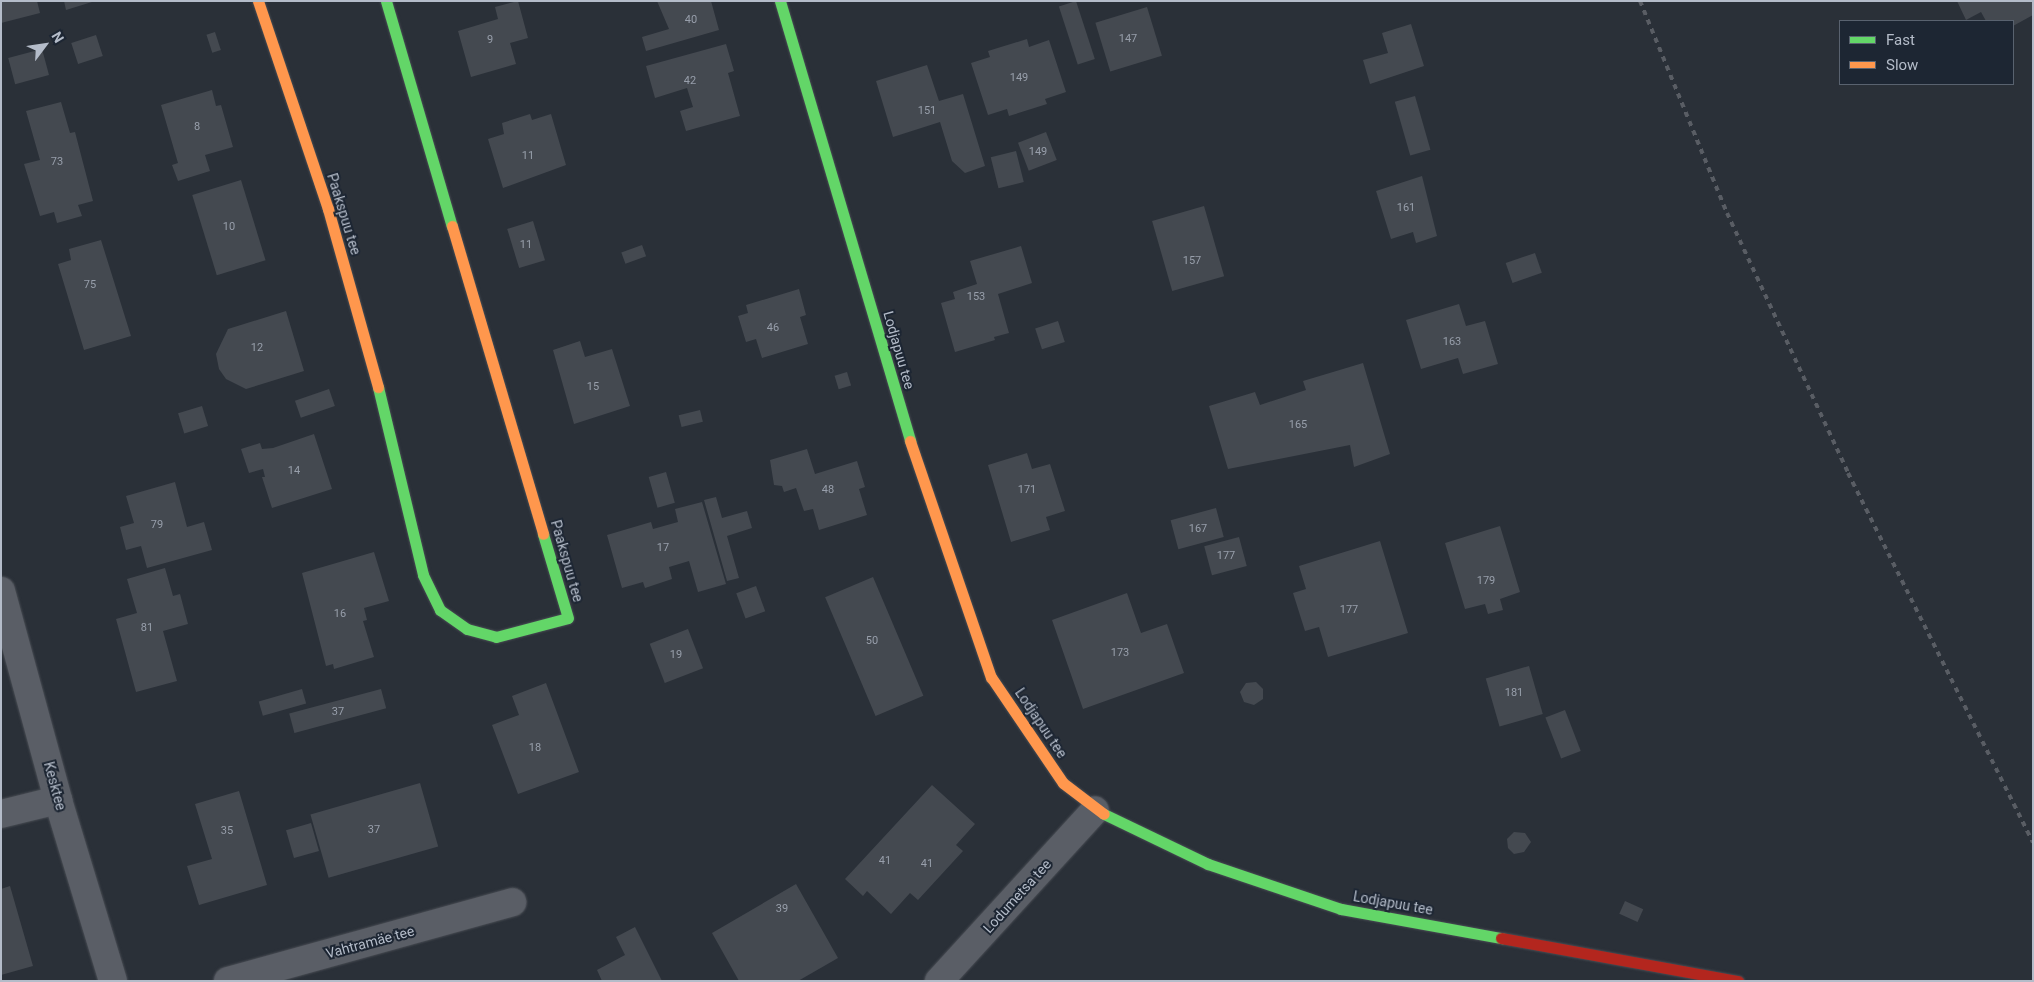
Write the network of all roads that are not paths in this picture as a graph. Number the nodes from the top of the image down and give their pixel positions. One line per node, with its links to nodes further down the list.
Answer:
1 (258, 1): 2 (street, Paakspuu tee)
2 (386, 1)
3 (780, 1): 6 (street, Lodjapuu tee)
4 (1, 591): 5 (street, Kesktee)
5 (58, 800): 7 (street); 9 (street, Kesktee)
6 (1095, 810): 11 (street, Lodumetsa tee); 12 (street, Lodjapuu tee)
7 (1, 814)
8 (512, 902): 10 (street, Vahtramäe tee)
9 (113, 981)
10 (228, 981)
11 (939, 981)
12 (1738, 981)

